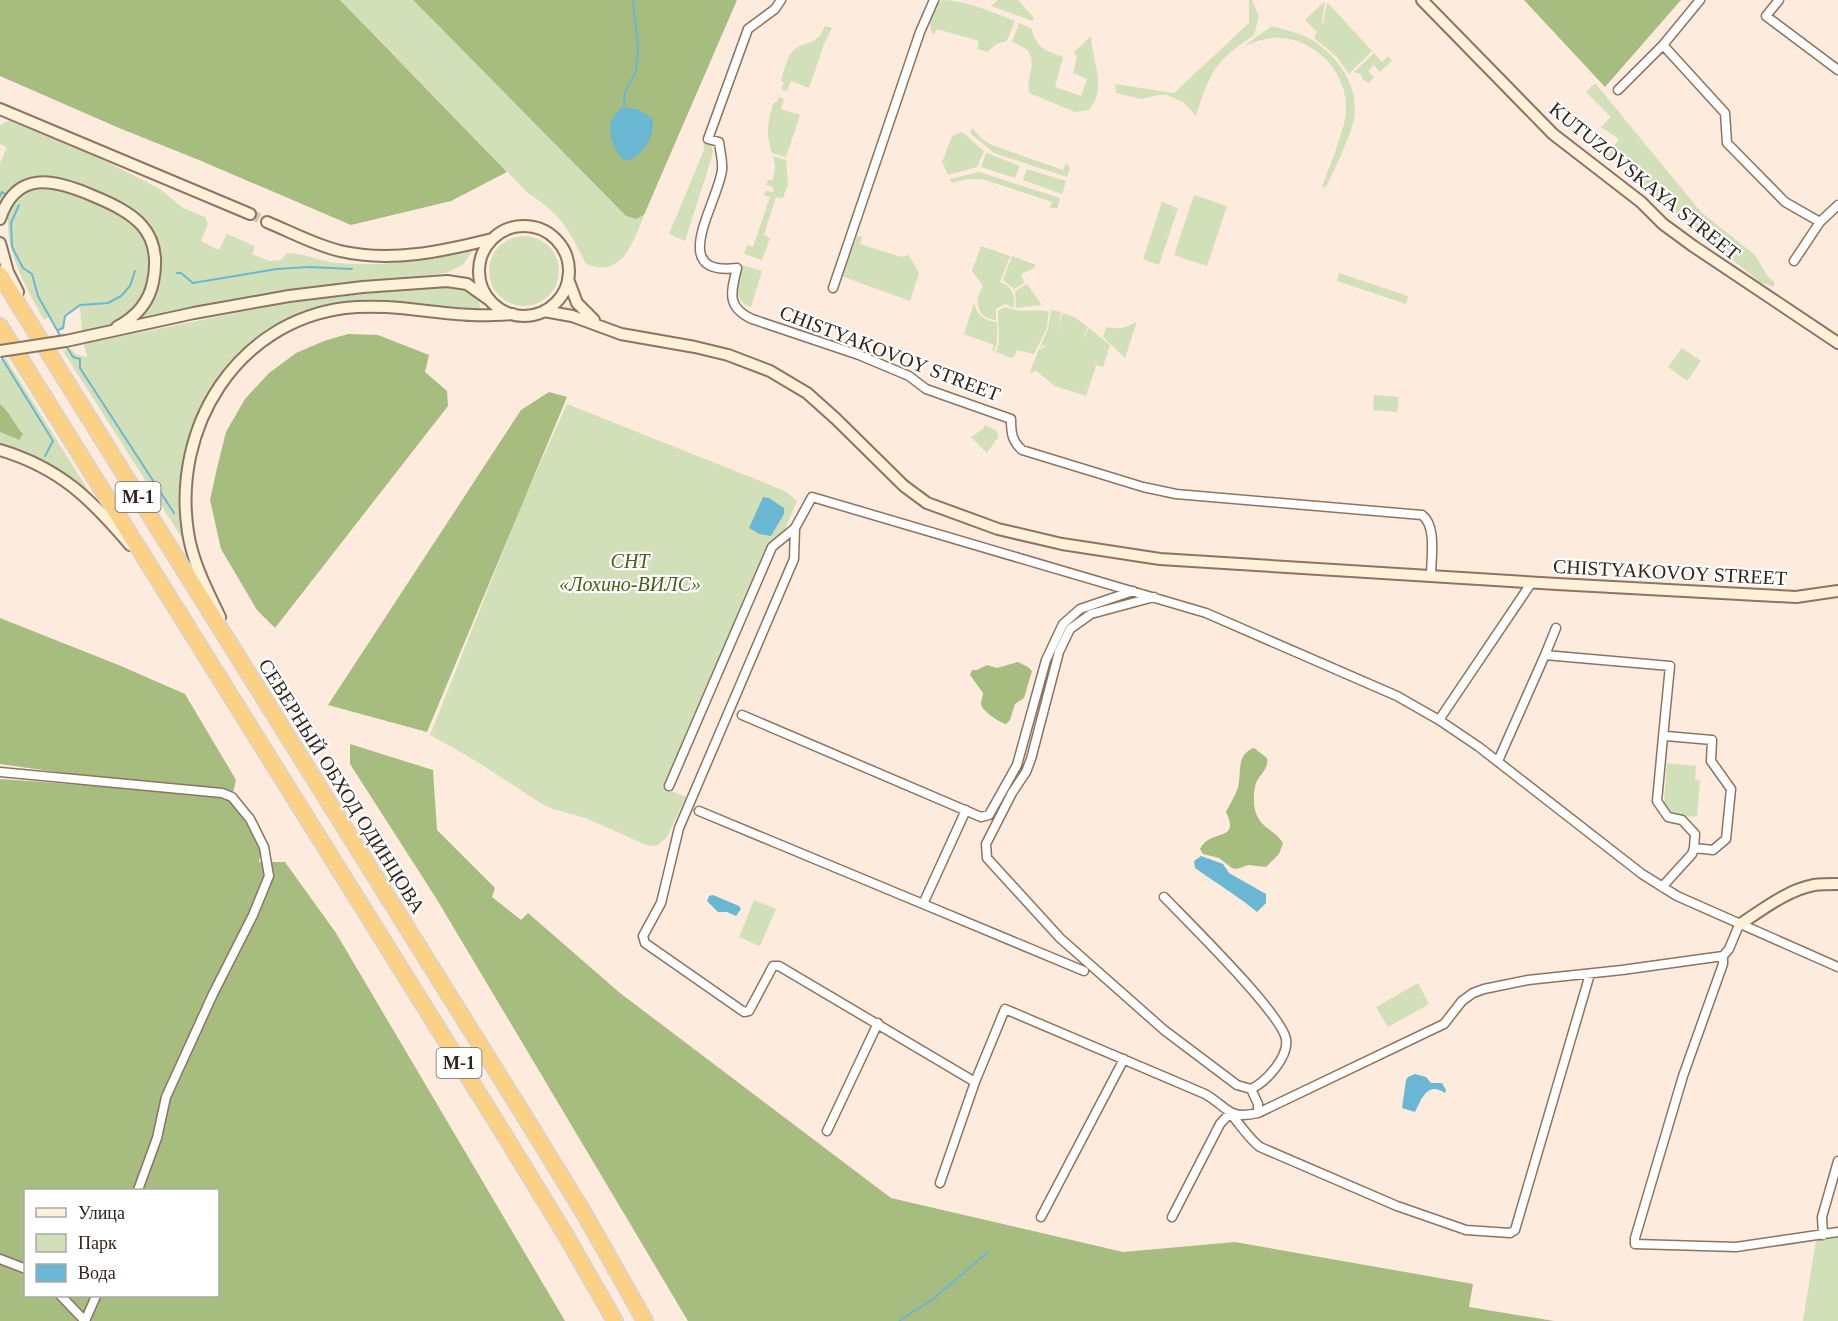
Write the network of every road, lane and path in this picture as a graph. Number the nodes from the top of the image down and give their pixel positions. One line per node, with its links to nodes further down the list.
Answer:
1 (781, 0): 33 (street, CHISTYAKOVOY STREET)
2 (934, 0): 20 (street)
3 (1422, 0): 28 (street, KUTUZOVSKAYA STREET)
4 (1700, 0): 6 (street)
5 (1779, 0): 7 (street)
6 (1663, 45): 8 (street); 14 (street)
7 (1838, 70)
8 (1618, 90)
9 (0, 109): 11 (street)
10 (1838, 205): 14 (street)
11 (250, 214)
12 (0, 219): 26 (street)
13 (267, 222): 15 (street)
14 (1820, 222): 17 (street)
15 (493, 238): 19 (street); 21 (street)
16 (0, 243): 27 (street)
17 (1794, 261)
18 (0, 275): 27 (highway, СЕВЕРНЫЙ ОБХОД ОДИНЦОВА / М-1)
19 (568, 278): 22 (street); 25 (street)
20 (833, 288)
21 (489, 299): 23 (street); 26 (street)
22 (544, 310): 23 (street); 25 (street, CHISTYAKOVOY STREET)
23 (513, 314): 40 (street)
24 (0, 326): 32 (highway, М-1)
25 (601, 326): 33 (street, CHISTYAKOVOY STREET)
26 (98, 335): 29 (street, bridge)
27 (38, 336): 40 (highway, СЕВЕРНЫЙ ОБХОД ОДИНЦОВА / М-1)
28 (1838, 343)
29 (0, 351)
30 (0, 450): 32 (street)
31 (795, 528): 35 (street); 46 (street); 59 (street)
32 (153, 573): 78 (highway, М-1)
33 (1431, 576): 34 (street, CHISTYAKOVOY STREET)
34 (1532, 582): 36 (street, CHISTYAKOVOY STREET); 42 (street)
35 (1133, 591): 37 (street); 47 (street)
36 (1838, 591)
37 (1155, 597): 42 (street); 62 (street)
38 (1556, 628): 39 (street)
39 (1545, 655): 43 (street); 44 (street)
40 (238, 658): 79 (highway, СЕВЕРНЫЙ ОБХОД ОДИНЦОВА / М-1)
41 (742, 715): 47 (street)
42 (1439, 720): 44 (street)
43 (1663, 737): 49 (street); 49 (street)
44 (1498, 761): 51 (street)
45 (0, 772): 68 (street)
46 (669, 786)
47 (966, 810): 53 (street)
48 (699, 811): 53 (street)
49 (1694, 848): 51 (street)
50 (1838, 884): 54 (street)
51 (1662, 887): 54 (street)
52 (1164, 897): 62 (street)
53 (923, 904): 57 (street)
54 (1739, 925): 55 (street); 56 (street)
55 (1723, 956): 58 (street); 72 (street)
56 (1838, 967)
57 (1084, 971)
58 (1590, 974): 63 (street); 64 (street)
59 (878, 1023): 61 (street); 65 (street)
60 (1124, 1059): 61 (street); 63 (street); 69 (street)
61 (975, 1082): 67 (street)
62 (1251, 1089): 64 (street)
63 (1230, 1113): 64 (street); 70 (street)
64 (1258, 1113)
65 (827, 1131)
66 (1838, 1161): 72 (street)
67 (940, 1183)
68 (139, 1189)
69 (1041, 1217)
70 (1172, 1217)
71 (1838, 1232): 72 (street)
72 (1823, 1235)
73 (0, 1259): 74 (street)
74 (24, 1268)
75 (62, 1297): 77 (street)
76 (96, 1297): 77 (street)
77 (85, 1321)
78 (615, 1321)
79 (645, 1321)

